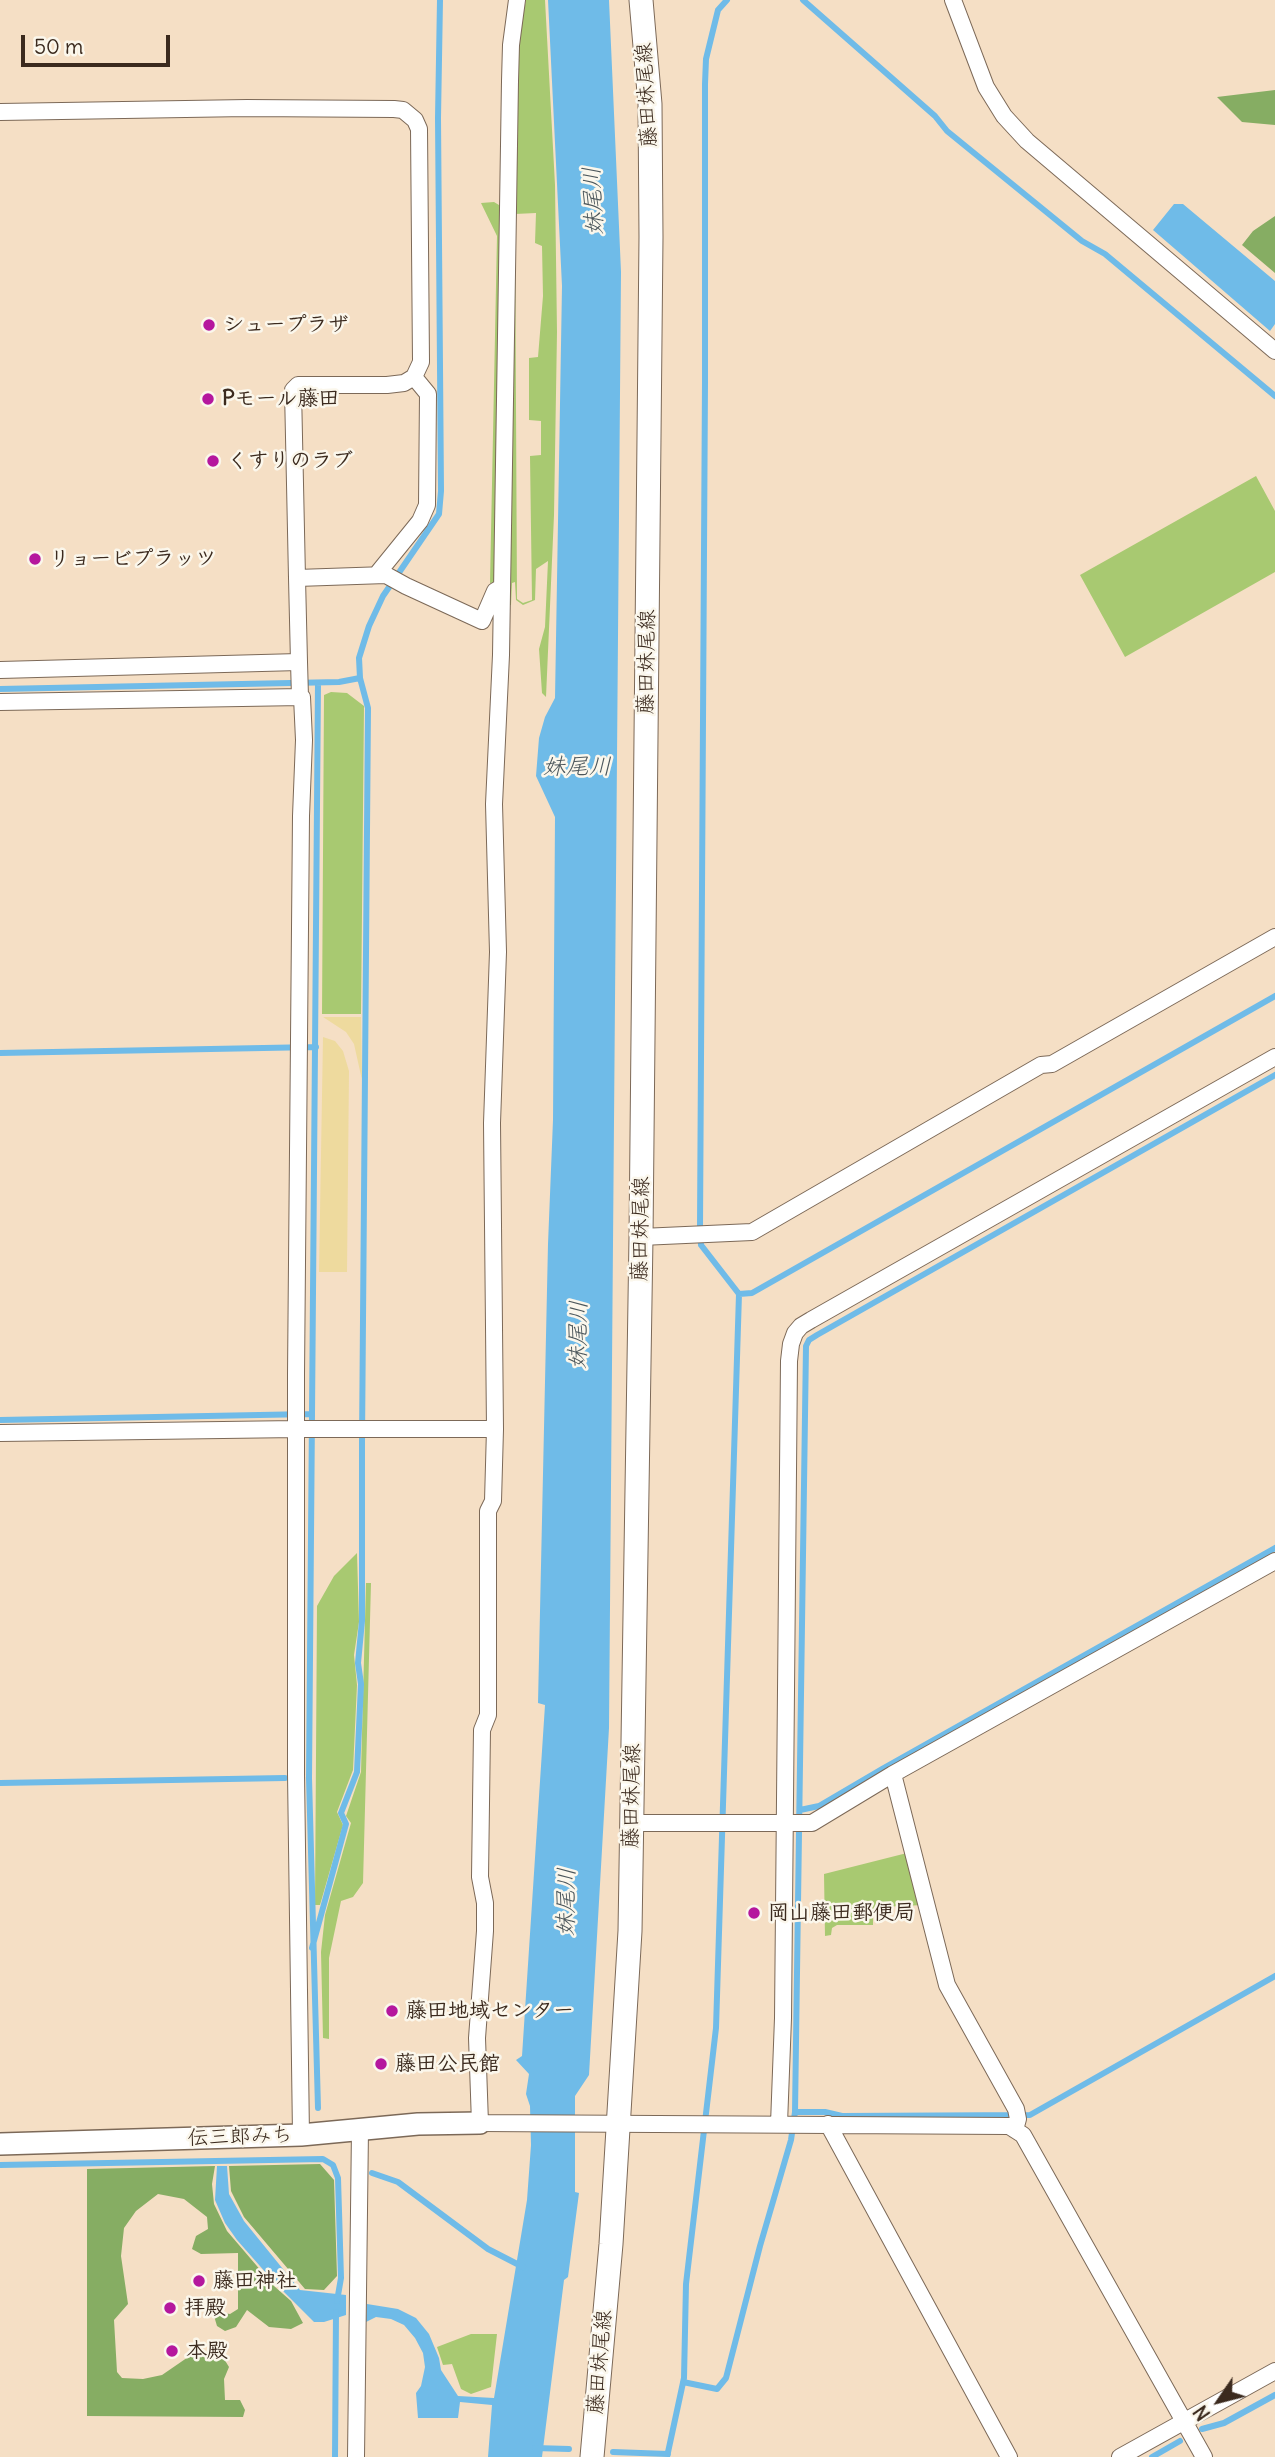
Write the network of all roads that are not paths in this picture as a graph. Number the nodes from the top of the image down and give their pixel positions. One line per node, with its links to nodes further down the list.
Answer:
1 (517, 0): 9 (street)
2 (641, 0): 17 (main road, 藤田妹尾線)
3 (953, 0): 5 (street)
4 (0, 112): 6 (street)
5 (1275, 351)
6 (414, 377): 7 (street); 8 (street)
7 (382, 575): 8 (street); 10 (street)
8 (297, 578): 13 (street)
9 (502, 587): 10 (street); 11 (street)
10 (482, 621): 11 (street)
11 (501, 655): 19 (street)
12 (0, 670): 13 (street)
13 (299, 681): 14 (street); 18 (street)
14 (0, 702)
15 (1275, 937): 17 (street)
16 (1275, 1057): 24 (street)
17 (641, 1237): 23 (main road, 藤田妹尾線)
18 (303, 1423): 19 (street); 20 (street); 31 (street)
19 (495, 1429): 26 (street)
20 (0, 1433)
21 (1275, 1562): 22 (street)
22 (893, 1774): 24 (street); 25 (street)
23 (631, 1823): 24 (street); 27 (main road, 藤田妹尾線)
24 (795, 1824): 28 (street)
25 (1016, 2119): 29 (street); 34 (street)
26 (480, 2123): 27 (street); 30 (street, 伝三郎みち)
27 (619, 2124): 28 (street); 36 (main road, 藤田妹尾線)
28 (782, 2124): 29 (street)
29 (828, 2124): 37 (street)
30 (359, 2129): 31 (street, 伝三郎みち); 35 (street)
31 (301, 2135): 32 (street, 伝三郎みち)
32 (0, 2144)
33 (1275, 2371): 34 (street)
34 (1184, 2421): 38 (street); 39 (street)
35 (356, 2457)
36 (592, 2457)
37 (1009, 2457)
38 (1120, 2457)
39 (1205, 2457)

